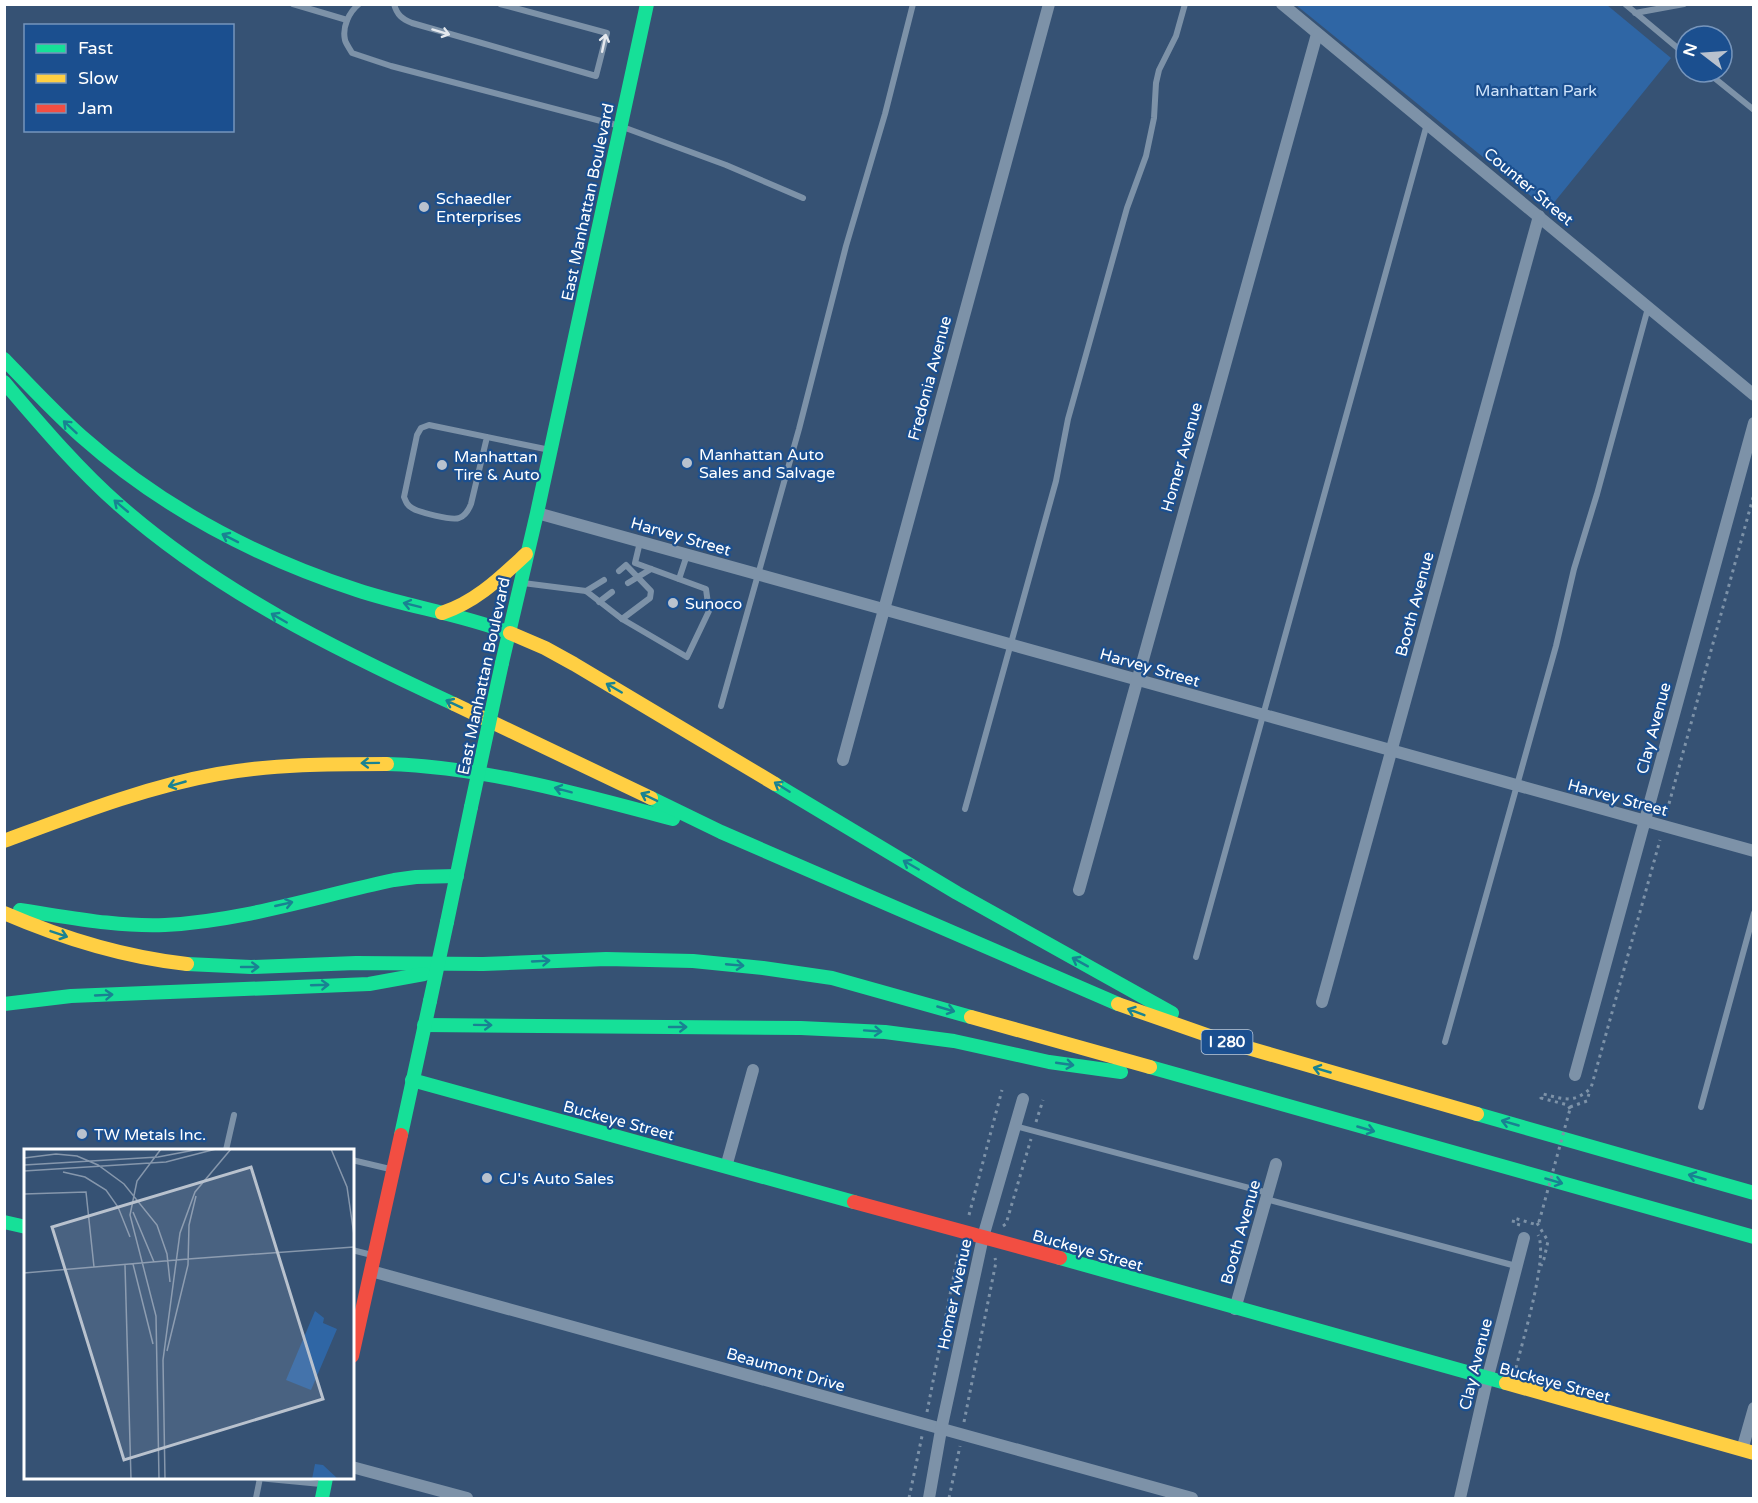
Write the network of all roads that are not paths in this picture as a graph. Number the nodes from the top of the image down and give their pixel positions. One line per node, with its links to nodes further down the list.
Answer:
1 (293, 4): 12 (lane)
2 (359, 4): 14 (lane)
3 (394, 4): 4 (lane, one-way to 4)
4 (500, 4)
5 (647, 4): 20 (main road, East Manhattan Boulevard)
6 (914, 4): 36 (lane)
7 (1049, 4): 45 (street, Fredonia Avenue)
8 (1185, 4): 49 (lane)
9 (1282, 4): 15 (street, Counter Street)
10 (1626, 4): 13 (lane)
11 (1684, 4): 13 (lane)
12 (316, 8): 14 (lane)
13 (1635, 13): 16 (lane)
14 (347, 20): 20 (lane)
15 (1317, 34): 19 (street, Counter Street); 50 (street, Homer Avenue)
16 (1674, 45)
17 (1722, 84): 18 (lane)
18 (1754, 110)
19 (1427, 124): 22 (street, Counter Street); 52 (lane)
20 (620, 126): 21 (lane); 29 (main road, East Manhattan Boulevard)
21 (803, 198)
22 (1539, 216): 23 (street, Counter Street); 53 (street, Booth Avenue)
23 (1648, 307): 26 (street, Counter Street); 55 (lane)
24 (4, 359): 46 (main road, one-way to 24)
25 (4, 382): 58 (main road, one-way to 25)
26 (1754, 394)
27 (1754, 423): 57 (street, Clay Avenue)
28 (487, 437): 28 (lane); 29 (lane)
29 (550, 450): 30 (main road, East Manhattan Boulevard)
30 (537, 513): 31 (street, Harvey Street); 32 (main road, East Manhattan Boulevard)
31 (640, 542): 33 (street, Harvey Street); 34 (lane)
32 (526, 554): 40 (main road, East Manhattan Boulevard); 46 (main road)
33 (687, 555): 36 (street, Harvey Street); 38 (lane)
34 (651, 569): 37 (lane); 38 (lane)
35 (619, 571): 37 (lane)
36 (757, 574): 45 (street, Harvey Street); 51 (lane)
37 (638, 577): 41 (lane); 47 (lane)
38 (679, 579): 47 (lane)
39 (604, 580): 42 (lane)
40 (520, 583): 42 (lane); 48 (main road, East Manhattan Boulevard)
41 (628, 583)
42 (586, 591): 44 (lane)
43 (612, 592): 44 (lane)
44 (599, 602): 47 (lane)
45 (883, 609): 49 (street, Harvey Street); 54 (street, Fredonia Avenue)
46 (442, 613): 48 (main road)
47 (622, 619)
48 (509, 632): 61 (main road, East Manhattan Boulevard, bridge); 71 (main road, one-way to 48)
49 (1011, 645): 50 (street, Harvey Street); 56 (lane)
50 (1136, 680): 52 (street, Harvey Street); 62 (street, Homer Avenue)
51 (721, 706)
52 (1265, 716): 53 (street, Harvey Street); 66 (lane)
53 (1391, 751): 55 (street, Harvey Street); 68 (street, Booth Avenue)
54 (843, 760)
55 (1518, 786): 57 (street, Harvey Street); 72 (lane)
56 (965, 809)
57 (1645, 821): 60 (street, Harvey Street); 74 (street, Clay Avenue)
58 (721, 832): 59 (main road, one-way to 59); 71 (main road, I 280, one-way to 58)
59 (4, 841)
60 (1754, 851)
61 (457, 876): 63 (main road, one-way to 61); 70 (main road, East Manhattan Boulevard, bridge)
62 (1079, 890)
63 (4, 907)
64 (4, 913): 67 (main road, one-way to 67)
65 (1754, 913): 78 (lane)
66 (1196, 957)
67 (482, 964): 69 (main road, one-way to 67); 76 (main road, one-way to 76)
68 (1322, 1002)
69 (4, 1004)
70 (424, 1024): 75 (main road, East Manhattan Boulevard); 76 (main road, one-way to 76)
71 (1224, 1041): 86 (main road, I 280, one-way to 71)
72 (1445, 1042)
73 (753, 1070): 84 (street)
74 (1575, 1075)
75 (412, 1080): 84 (main road, Buckeye Street); 85 (main road, East Manhattan Boulevard)
76 (1208, 1085): 91 (main road, one-way to 91)
77 (1023, 1099): 80 (street, Homer Avenue)
78 (1701, 1107)
79 (234, 1114): 81 (lane)
80 (1015, 1126): 87 (lane); 90 (street, Homer Avenue)
81 (226, 1149)
82 (354, 1160): 85 (lane)
83 (1276, 1164): 87 (street, Booth Avenue)
84 (726, 1167): 90 (main road, Buckeye Street)
85 (393, 1170): 94 (main road, East Manhattan Boulevard)
86 (1754, 1193)
87 (1267, 1196): 95 (lane); 98 (street, Booth Avenue)
88 (4, 1222): 89 (main road)
89 (24, 1227)
90 (983, 1237): 98 (main road, Buckeye Street); 102 (street, Homer Avenue)
91 (1754, 1237)
92 (1524, 1238): 95 (street, Clay Avenue)
93 (354, 1250): 94 (lane)
94 (374, 1255): 96 (main road, East Manhattan Boulevard)
95 (1517, 1266): 100 (street, Clay Avenue)
96 (371, 1271): 97 (main road, East Manhattan Boulevard); 102 (street, Beaumont Drive)
97 (358, 1299): 99 (main road, East Manhattan Boulevard)
98 (1235, 1309): 100 (main road, Buckeye Street)
99 (354, 1337)
100 (1487, 1380): 103 (main road, Buckeye Street); 113 (street, Clay Avenue)
101 (1754, 1408): 103 (street)
102 (942, 1430): 111 (street, Homer Avenue); 112 (street, Beaumont Drive)
103 (1748, 1452)
104 (354, 1468): 110 (street)
105 (259, 1479): 108 (lane)
106 (281, 1479): 107 (lane)
107 (326, 1481): 109 (main road)
108 (256, 1498)
109 (322, 1498)
110 (467, 1498)
111 (929, 1498)
112 (1192, 1498)
113 (1460, 1498)

